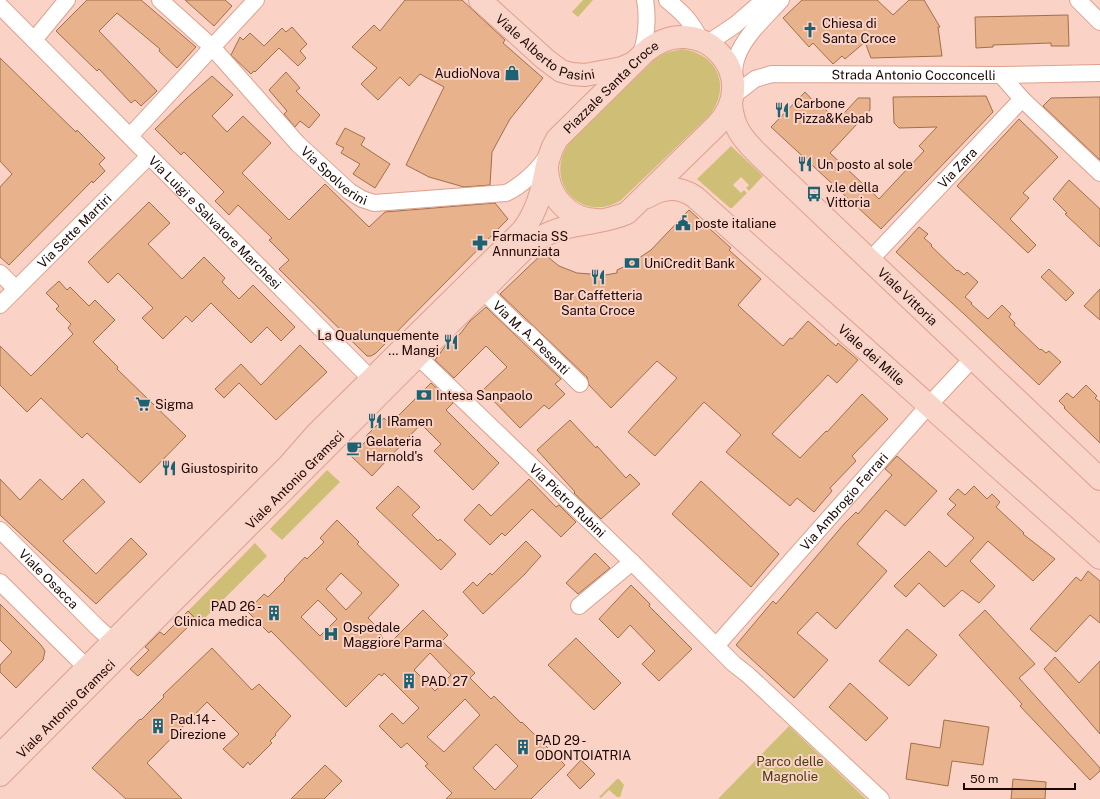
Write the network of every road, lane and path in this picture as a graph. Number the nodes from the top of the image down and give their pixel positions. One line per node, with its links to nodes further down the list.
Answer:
1 (67, 0): 12 (street)
2 (160, 0): 14 (street, Via Spolverini)
3 (256, 0): 14 (street)
4 (480, 0): 15 (main road, Viale Alberto Pasini)
5 (645, 0): 15 (street)
6 (667, 0): 13 (street)
7 (764, 0): 13 (street)
8 (781, 0): 18 (street)
9 (1078, 0): 11 (street)
10 (0, 6): 12 (street, Via Luigi e Salvatore Marchesi)
11 (1100, 22)
12 (34, 40): 20 (street, Via Luigi e Salvatore Marchesi)
13 (700, 40): 15 (main road, Piazzale Santa Croce); 18 (main road, Viale Vittoria)
14 (212, 47): 20 (street); 21 (street, Via Spolverini)
15 (638, 58): 21 (main road, Piazzale Santa Croce)
16 (1100, 73): 17 (street, Strada Antonio Cocconcelli)
17 (1000, 74): 18 (street, Strada Antonio Cocconcelli); 19 (street)
18 (732, 96): 24 (main road); 26 (main road, Viale Vittoria)
19 (1022, 99): 23 (street); 26 (street, Via Zara)
20 (130, 136): 22 (street, Via Luigi e Salvatore Marchesi)
21 (550, 154): 25 (main road); 28 (main road, Viale Antonio Gramsci)
22 (149, 156): 29 (street, Via Sette Martiri); 33 (street, Via Luigi e Salvatore Marchesi)
23 (1100, 173)
24 (634, 207): 25 (main road); 35 (main road, Viale dei Mille)
25 (610, 219): 28 (main road, Viale Antonio Gramsci)
26 (870, 260): 32 (main road, Viale Vittoria)
27 (0, 272): 29 (street)
28 (478, 285): 31 (main road, Viale Antonio Gramsci); 34 (street, Via M. A. Pesenti)
29 (16, 289): 30 (street, Via Sette Martiri)
30 (0, 305)
31 (412, 351): 33 (main road, Viale Antonio Gramsci); 36 (main road, Viale Antonio Gramsci); 40 (street, Via Pietro Rubini)
32 (973, 358): 35 (street, Via Ambrogio Ferrari); 37 (main road, Viale Vittoria)
33 (371, 379): 36 (street); 43 (main road, Viale Antonio Gramsci)
34 (580, 384)
35 (929, 405): 39 (main road, Viale dei Mille); 44 (street, Via Ambrogio Ferrari)
36 (330, 445): 43 (main road, Viale Antonio Gramsci)
37 (1100, 479)
38 (0, 530): 43 (street, Viale Osacca)
39 (1100, 558)
40 (632, 562): 42 (street); 44 (street, Via Pietro Rubini)
41 (0, 582): 45 (street)
42 (579, 606)
43 (111, 640): 45 (main road, Viale Antonio Gramsci); 47 (main road, Viale Antonio Gramsci)
44 (716, 646): 48 (street, Via Pietro Rubini)
45 (86, 668): 46 (main road, Viale Antonio Gramsci)
46 (0, 755)
47 (0, 775)
48 (881, 799)

